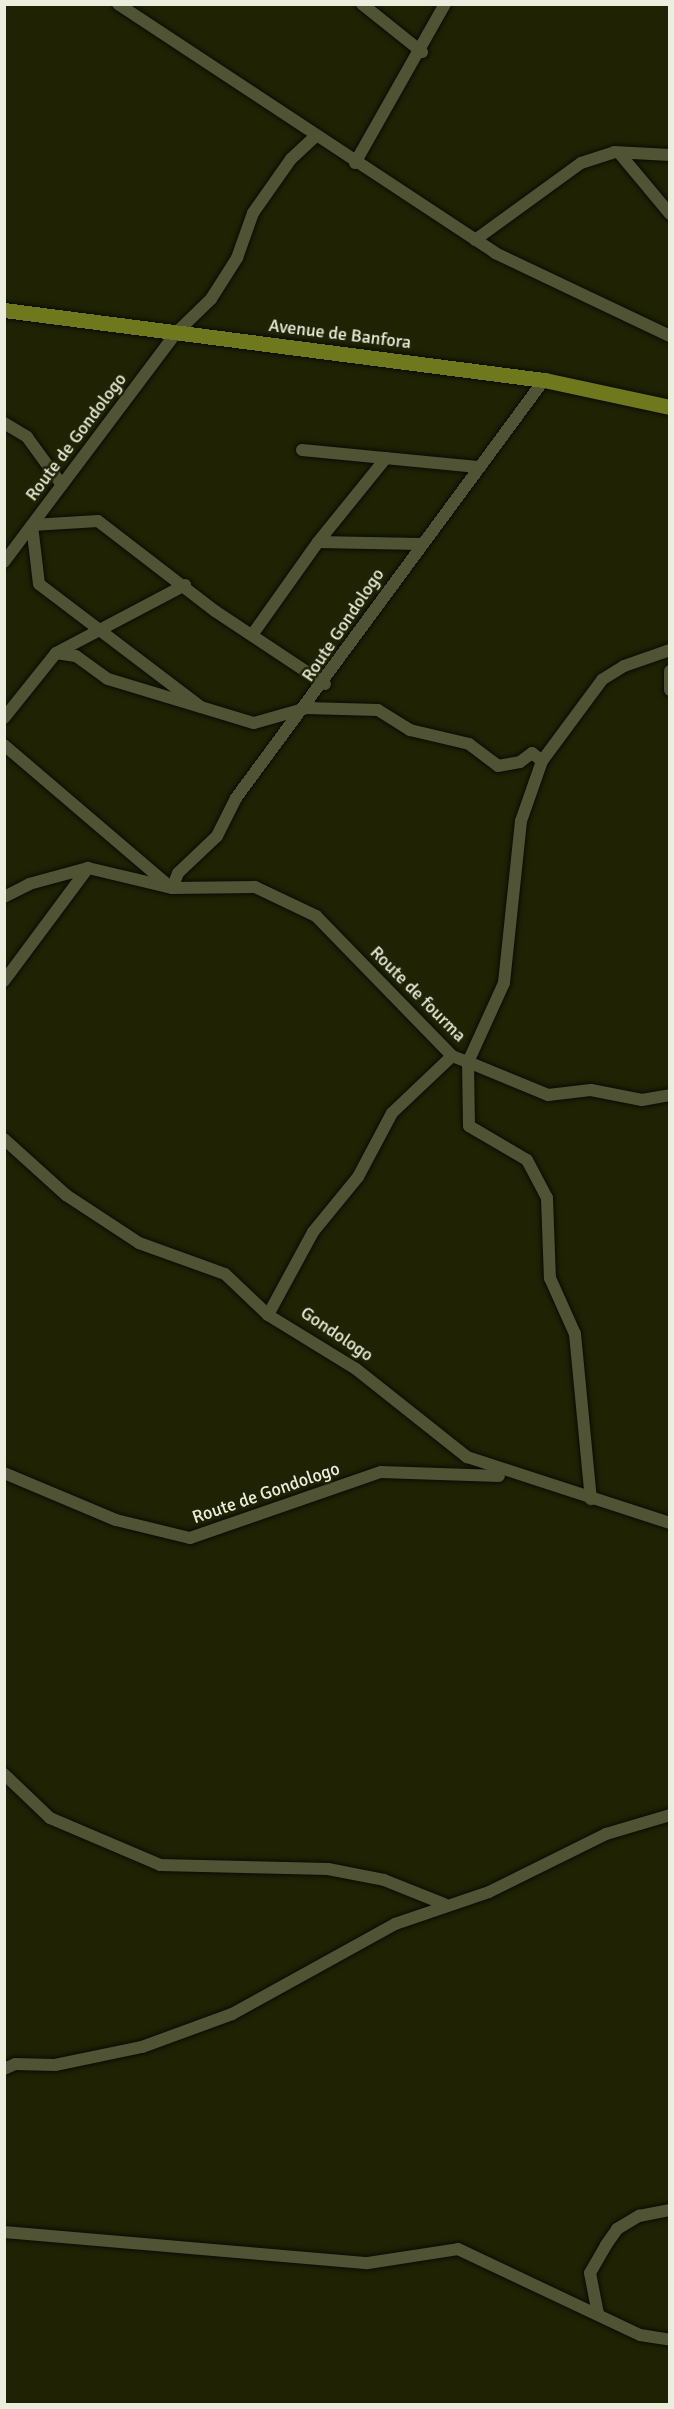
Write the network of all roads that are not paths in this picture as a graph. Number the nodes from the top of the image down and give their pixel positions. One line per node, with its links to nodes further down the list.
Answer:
1 (118, 4): 5 (street)
2 (362, 4): 4 (street)
3 (445, 4): 4 (street)
4 (422, 52): 8 (street)
5 (315, 137): 8 (street); 12 (street, Route de Gondologo)
6 (620, 154): 7 (street); 9 (street); 10 (street)
7 (669, 155)
8 (355, 163): 10 (street)
9 (669, 214)
10 (475, 240): 13 (street)
11 (4, 310): 12 (main road, Avenue de Banfora)
12 (176, 333): 14 (main road, Avenue de Banfora); 20 (street, Route de Gondologo)
13 (669, 336)
14 (544, 380): 15 (main road, Avenue de Banfora); 19 (street, Route Gondologo)
15 (669, 406)
16 (4, 423): 20 (street)
17 (302, 450): 18 (street)
18 (386, 458): 19 (street); 22 (street)
19 (480, 467): 23 (street, Route Gondologo)
20 (62, 485): 21 (street, Route de Gondologo)
21 (32, 525): 24 (street, Route de Gondologo); 25 (street); 26 (street)
22 (318, 542): 23 (street); 27 (street)
23 (420, 544): 31 (street, Route Gondologo)
24 (4, 562)
25 (185, 585): 26 (street); 27 (street)
26 (98, 629): 29 (street); 33 (street)
27 (252, 635): 31 (street)
28 (669, 650): 37 (street)
29 (56, 652): 33 (street); 35 (street)
30 (669, 671): 32 (street)
31 (325, 684): 34 (street, Route Gondologo)
32 (669, 690)
33 (201, 707): 34 (street)
34 (307, 708): 37 (street); 39 (street, Route Gondologo)
35 (4, 718)
36 (4, 745): 39 (street)
37 (542, 761): 43 (street)
38 (88, 868): 39 (street, Route de fourma); 40 (street); 41 (street)
39 (172, 888): 42 (street, Route de fourma)
40 (4, 897)
41 (4, 981)
42 (452, 1056): 43 (street, Route de fourma); 46 (street)
43 (468, 1062): 44 (street); 49 (street, Route de fourma)
44 (669, 1095)
45 (4, 1139): 46 (street, Gondologo)
46 (268, 1315): 48 (street, Gondologo)
47 (4, 1473): 48 (street, Route de Gondologo)
48 (513, 1476): 49 (street, Gondologo)
49 (591, 1499): 50 (street, Gondologo)
50 (669, 1523)
51 (4, 1774): 53 (street)
52 (669, 1815): 53 (street)
53 (444, 1904): 54 (street)
54 (4, 2069)
55 (669, 2210): 57 (street)
56 (4, 2232): 57 (street)
57 (598, 2314): 58 (street)
58 (669, 2340)

